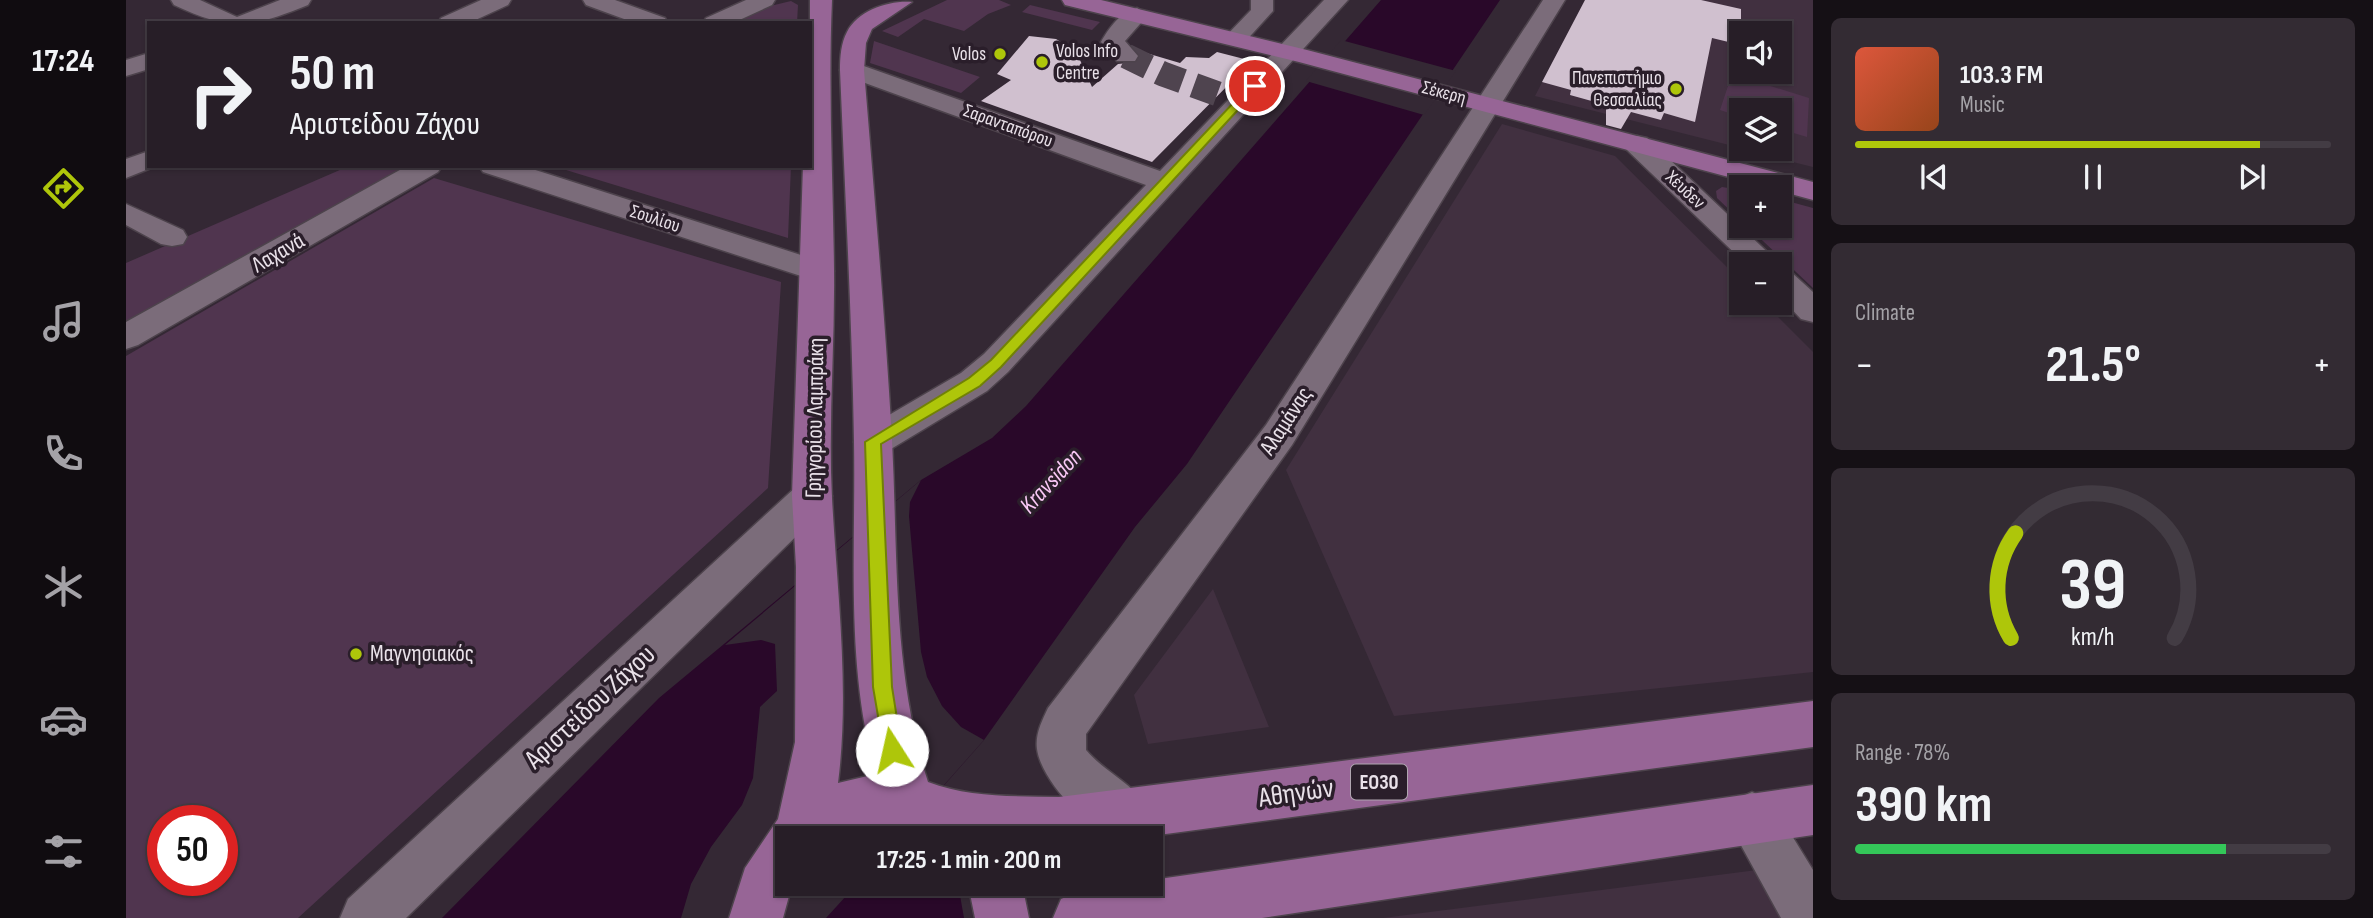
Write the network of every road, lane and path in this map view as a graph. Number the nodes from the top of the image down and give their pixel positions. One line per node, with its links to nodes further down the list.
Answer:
1 (182, 0): 13 (street)
2 (300, 0): 14 (street)
3 (500, 0): 15 (street)
4 (594, 0): 16 (street)
5 (764, 0): 17 (street)
6 (1073, 0): 12 (main road, Σέκερη)
7 (1262, 0): 18 (street)
8 (1337, 0): 19 (street)
9 (1553, 0): 24 (street, Αλαμάνας)
10 (903, 1): 11 (main road); 23 (main road)
11 (837, 2): 35 (main road, Γρηγορίου Λαμπράκη)
12 (1137, 15): 18 (main road, Σέκερη); 20 (street)
13 (228, 21)
14 (247, 21)
15 (453, 21)
16 (652, 21)
17 (718, 21)
18 (1235, 39): 19 (main road, Σέκερη)
19 (1297, 54): 24 (main road, Σέκερη); 30 (street)
20 (1126, 56)
21 (147, 61): 22 (street)
22 (126, 69)
23 (852, 70): 30 (street, Σαρανταπόρου); 39 (main road)
24 (1476, 102): 25 (main road, Σέκερη); 44 (street, Αλαμάνας)
25 (1637, 144): 31 (main road, Σέκερη); 34 (street, Χέυδεν)
26 (147, 160): 29 (street)
27 (424, 168): 38 (street, Λαχανά)
28 (499, 168): 35 (street, Σουλίου)
29 (126, 169)
30 (1164, 182): 39 (street)
31 (1813, 191)
32 (126, 213): 33 (street)
33 (172, 237)
34 (1751, 252)
35 (818, 271): 40 (main road, Γρηγορίου Λαμπράκη)
36 (1792, 291): 37 (street)
37 (1813, 311)
38 (126, 337)
39 (873, 442): 43 (main road)
40 (813, 496): 46 (main road, Γρηγορίου Λαμπράκη); 50 (street, Αριστείδου Ζάχου)
41 (1813, 724): 44 (main road, Αθηνών / ΕΟ30)
42 (1813, 810): 45 (main road)
43 (938, 815): 44 (main road, Αθηνών / ΕΟ30); 47 (main road, Αθηνών)
44 (1127, 816)
45 (1752, 818): 53 (main road); 54 (street)
46 (799, 826)
47 (813, 826)
48 (775, 870): 51 (main road, Αθηνών)
49 (997, 896): 52 (main road)
50 (367, 918)
51 (756, 918)
52 (1002, 918)
53 (1080, 918)
54 (1811, 918)

